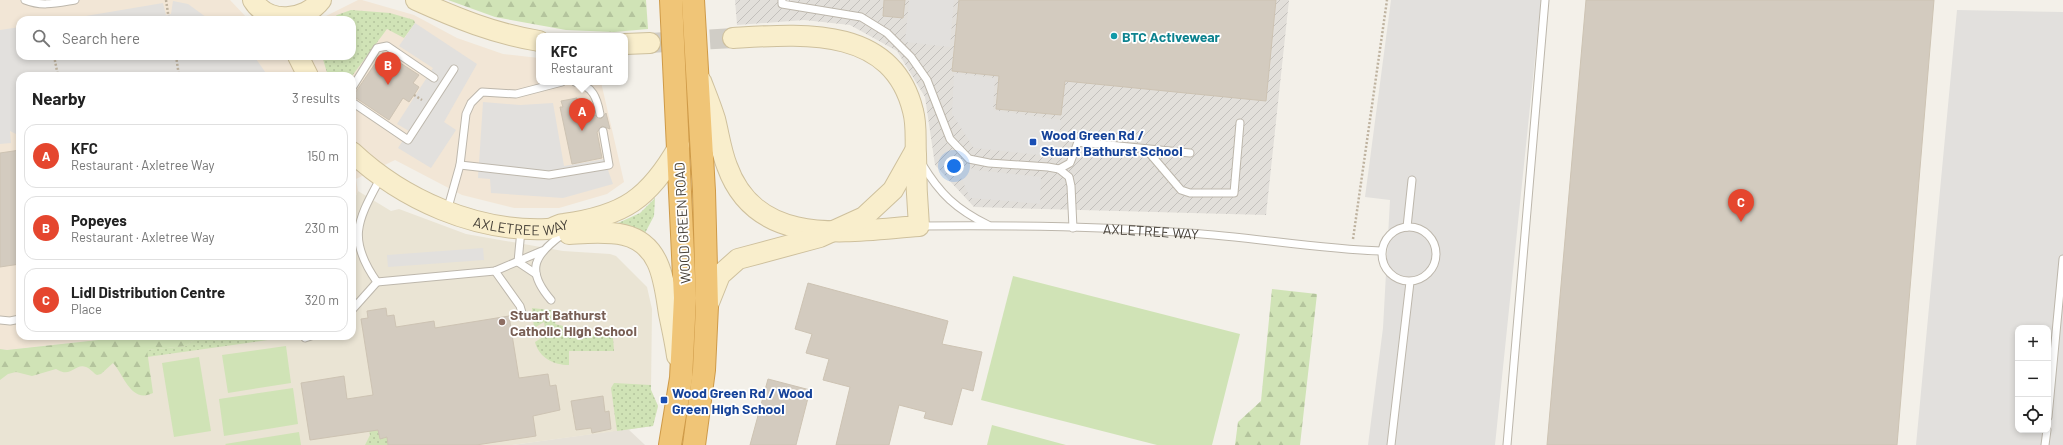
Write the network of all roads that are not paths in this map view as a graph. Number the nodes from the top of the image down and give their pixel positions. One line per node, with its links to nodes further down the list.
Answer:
1 (25, 0): 2 (lane)
2 (75, 0)
3 (416, 0): 13 (street)
4 (671, 0): 26 (highway, WOOD GREEN ROAD)
5 (693, 0): 16 (highway, WOOD GREEN ROAD)
6 (782, 0): 32 (lane)
7 (1545, 0): 63 (lane)
8 (251, 1): 10 (street)
9 (317, 6): 11 (street)
10 (273, 16)
11 (294, 16)
12 (733, 38): 27 (street)
13 (536, 40)
14 (650, 43): 15 (street)
15 (628, 44)
16 (696, 66): 42 (street, AXLETREE WAY); 53 (highway, WOOD GREEN ROAD)
17 (454, 69): 22 (lane)
18 (434, 78): 19 (lane)
19 (356, 82)
20 (550, 85): 31 (lane)
21 (585, 85): 23 (lane)
22 (356, 105)
23 (600, 114)
24 (1240, 123): 28 (lane)
25 (603, 130): 31 (lane)
26 (679, 146): 41 (street, AXLETREE WAY); 57 (highway, WOOD GREEN ROAD)
27 (915, 149): 36 (lane); 37 (street); 42 (street, AXLETREE WAY)
28 (1146, 149): 29 (lane); 32 (lane)
29 (1190, 154)
30 (356, 155): 33 (street, AXLETREE WAY)
31 (460, 164): 35 (lane)
32 (1058, 169): 40 (lane)
33 (382, 177): 35 (street, AXLETREE WAY); 49 (lane)
34 (1412, 180): 38 (lane)
35 (447, 211): 39 (street, AXLETREE WAY)
36 (989, 225): 37 (lane, AXLETREE WAY); 40 (lane, AXLETREE WAY)
37 (919, 226): 42 (street, AXLETREE WAY)
38 (1407, 227): 44 (lane); 50 (lane)
39 (521, 228): 41 (street, AXLETREE WAY); 46 (lane)
40 (1073, 228): 44 (lane, AXLETREE WAY)
41 (556, 232): 43 (lane); 57 (street, AXLETREE WAY)
42 (833, 232): 53 (street, AXLETREE WAY)
43 (542, 251): 46 (lane); 48 (lane)
44 (1382, 251): 50 (lane)
45 (2063, 259): 58 (lane)
46 (518, 262): 47 (lane); 48 (lane)
47 (495, 271): 49 (lane); 54 (lane)
48 (536, 274): 51 (lane)
49 (377, 282): 52 (lane)
50 (1410, 282): 62 (lane)
51 (551, 300)
52 (356, 306)
53 (707, 306): 61 (highway, WOOD GREEN ROAD)
54 (524, 316)
55 (16, 319): 56 (lane)
56 (0, 320)
57 (681, 378): 60 (highway, WOOD GREEN ROAD)
58 (2050, 397)
59 (2047, 433): 64 (lane)
60 (670, 445)
61 (694, 445)
62 (1391, 445)
63 (1507, 445)
64 (2045, 445)

